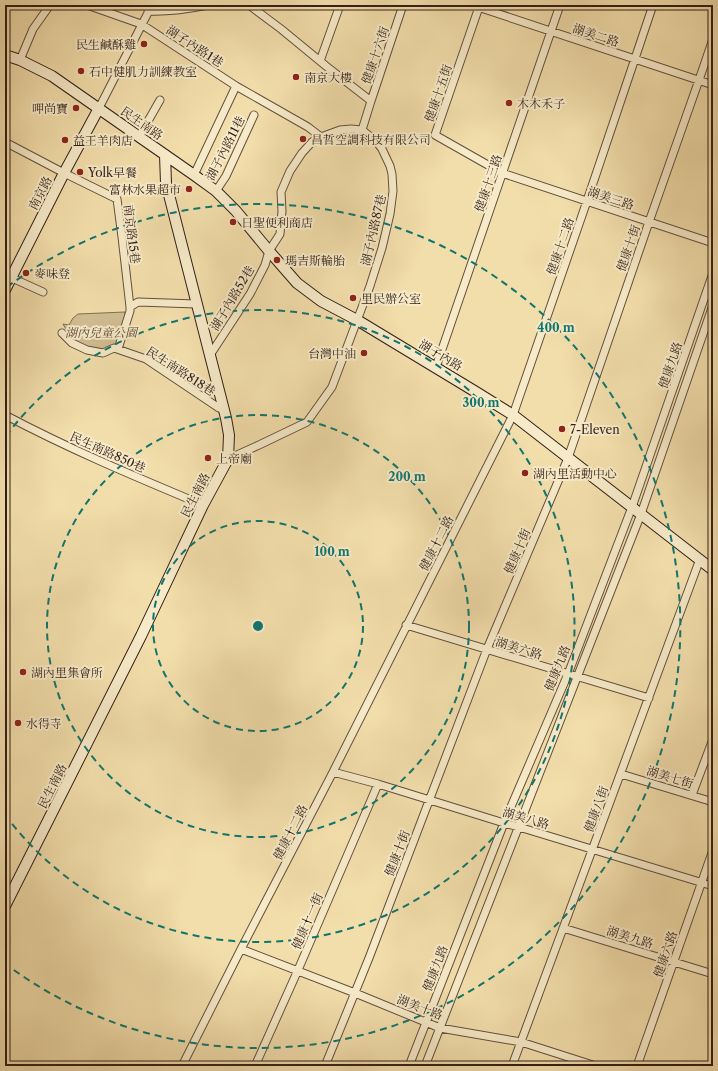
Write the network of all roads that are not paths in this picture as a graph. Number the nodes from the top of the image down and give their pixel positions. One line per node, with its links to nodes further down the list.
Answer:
1 (50, 5): 16 (street)
2 (87, 5): 11 (street, 湖子內路1巷)
3 (208, 5): 10 (street)
4 (249, 5): 17 (street, 健康十六街)
5 (340, 5): 17 (street)
6 (403, 5): 22 (street, 健康十六街)
7 (560, 5): 12 (street, 健康十三路)
8 (653, 5): 15 (street, 健康十二路)
9 (476, 6): 12 (street, 湖美二路); 31 (street, 健康十五街)
10 (150, 8): 11 (street)
11 (141, 24): 20 (street, 湖子內路1巷); 23 (street)
12 (551, 31): 15 (street, 湖美二路); 31 (street, 健康十三路)
13 (713, 39): 18 (street, 健康十街)
14 (5, 55): 16 (main road, 民生南路)
15 (635, 59): 18 (street, 湖美二路); 34 (street, 健康十二路)
16 (20, 60): 23 (main road, 民生南路)
17 (320, 61): 22 (street, 健康十六街)
18 (699, 80): 19 (street, 湖美二路); 35 (street, 健康十街)
19 (713, 85)
20 (236, 86): 27 (street, 湖子內路1巷); 32 (street)
21 (160, 100): 26 (street)
22 (371, 101): 25 (street)
23 (99, 108): 26 (main road, 民生南路); 30 (main road, 南京路)
24 (254, 115): 33 (street, 湖子內路11巷)
25 (362, 130): 27 (street, 湖子內路52巷); 45 (street, 湖子內路87巷)
26 (139, 137): 29 (main road, 民生南路)
27 (321, 138): 37 (street, 湖子內路52巷)
28 (5, 142): 30 (street)
29 (165, 155): 32 (main road, 湖子內路); 42 (main road, 民生南路)
30 (64, 173): 39 (main road, 南京路); 44 (street, 南京路15巷)
31 (502, 174): 34 (street, 湖美三路); 49 (street, 健康十三路)
32 (194, 175): 33 (main road, 湖子內路)
33 (216, 191): 37 (main road, 湖子內路)
34 (587, 201): 35 (street, 湖美三路); 52 (street, 健康十二路)
35 (649, 222): 36 (street, 湖美三路); 53 (street, 健康十街)
36 (713, 243)
37 (269, 251): 45 (main road, 湖子內路); 48 (street, 湖子內路52巷)
38 (713, 273): 56 (street, 健康九路)
39 (12, 278): 40 (main road, 南京路); 41 (street)
40 (5, 290)
41 (43, 292)
42 (196, 304): 44 (street); 48 (main road, 民生南路)
43 (713, 305): 57 (street, 健康九路)
44 (130, 307): 47 (street, 南京路15巷)
45 (357, 320): 49 (main road, 湖子內路); 54 (street, 湖子內路87巷)
46 (62, 332): 47 (street, 民生南路818巷)
47 (118, 349): 50 (street, 民生南路818巷)
48 (210, 355): 50 (main road, 民生南路)
49 (436, 367): 52 (main road, 湖子內路)
50 (223, 408): 54 (main road, 民生南路)
51 (5, 415): 55 (street, 民生南路850巷)
52 (512, 415): 53 (main road, 湖子內路); 60 (street, 健康十二路)
53 (568, 458): 56 (main road, 湖子內路); 61 (street, 健康十街)
54 (228, 459): 55 (main road, 民生南路)
55 (203, 505): 78 (main road, 民生南路)
56 (632, 507): 57 (main road, 湖子內路); 62 (street, 健康九路)
57 (641, 514): 58 (main road, 湖子內路); 63 (street, 健康九路)
58 (700, 559): 59 (main road, 湖子內路); 64 (street, 健康八街)
59 (713, 570)
60 (406, 625): 61 (street, 湖美六路); 66 (street, 健康十二路)
61 (487, 649): 62 (street, 湖美六路); 70 (street, 健康十街)
62 (568, 674): 63 (street, 湖美六路); 72 (street, 健康九路)
63 (578, 677): 64 (street, 湖美六路); 73 (street, 健康九路)
64 (649, 698): 67 (street, 健康八街)
65 (713, 739): 69 (street)
66 (333, 772): 68 (street, 湖美八路); 80 (street, 健康十二路)
67 (621, 774): 69 (street, 湖美七街); 74 (street, 健康八街)
68 (378, 784): 70 (street, 湖美八路); 82 (street, 健康十一街)
69 (692, 795): 71 (street, 湖美七街)
70 (429, 800): 72 (street, 湖美八路); 84 (street, 健康十街)
71 (713, 802)
72 (504, 823): 73 (street, 湖美八路); 85 (street, 健康九路)
73 (519, 827): 74 (street, 湖美八路); 86 (street, 健康九路)
74 (593, 850): 76 (street, 湖美八路); 79 (street, 健康八街)
75 (713, 850): 76 (street, 健康六路)
76 (702, 882): 77 (street, 湖美八路); 81 (street, 健康六路)
77 (713, 886)
78 (5, 906)
79 (563, 928): 81 (street, 湖美九路); 87 (street, 健康八街)
80 (241, 949): 82 (street, 湖美十路); 88 (street, 健康十二路)
81 (674, 962): 83 (street, 湖美九路); 95 (street, 健康六路)
82 (298, 970): 84 (street, 湖美十路); 89 (street, 健康十一街)
83 (713, 974)
84 (355, 993): 85 (street, 湖美十路); 90 (street, 健康十街)
85 (426, 1022): 86 (street, 湖美十路); 91 (street, 健康九路)
86 (440, 1028): 87 (street, 湖美十路); 92 (street, 健康九路)
87 (521, 1042): 93 (street, 健康八街); 94 (street, 湖美十路)
88 (182, 1066)
89 (255, 1066)
90 (325, 1066)
91 (409, 1066)
92 (425, 1066)
93 (512, 1066)
94 (596, 1066)
95 (637, 1066)

